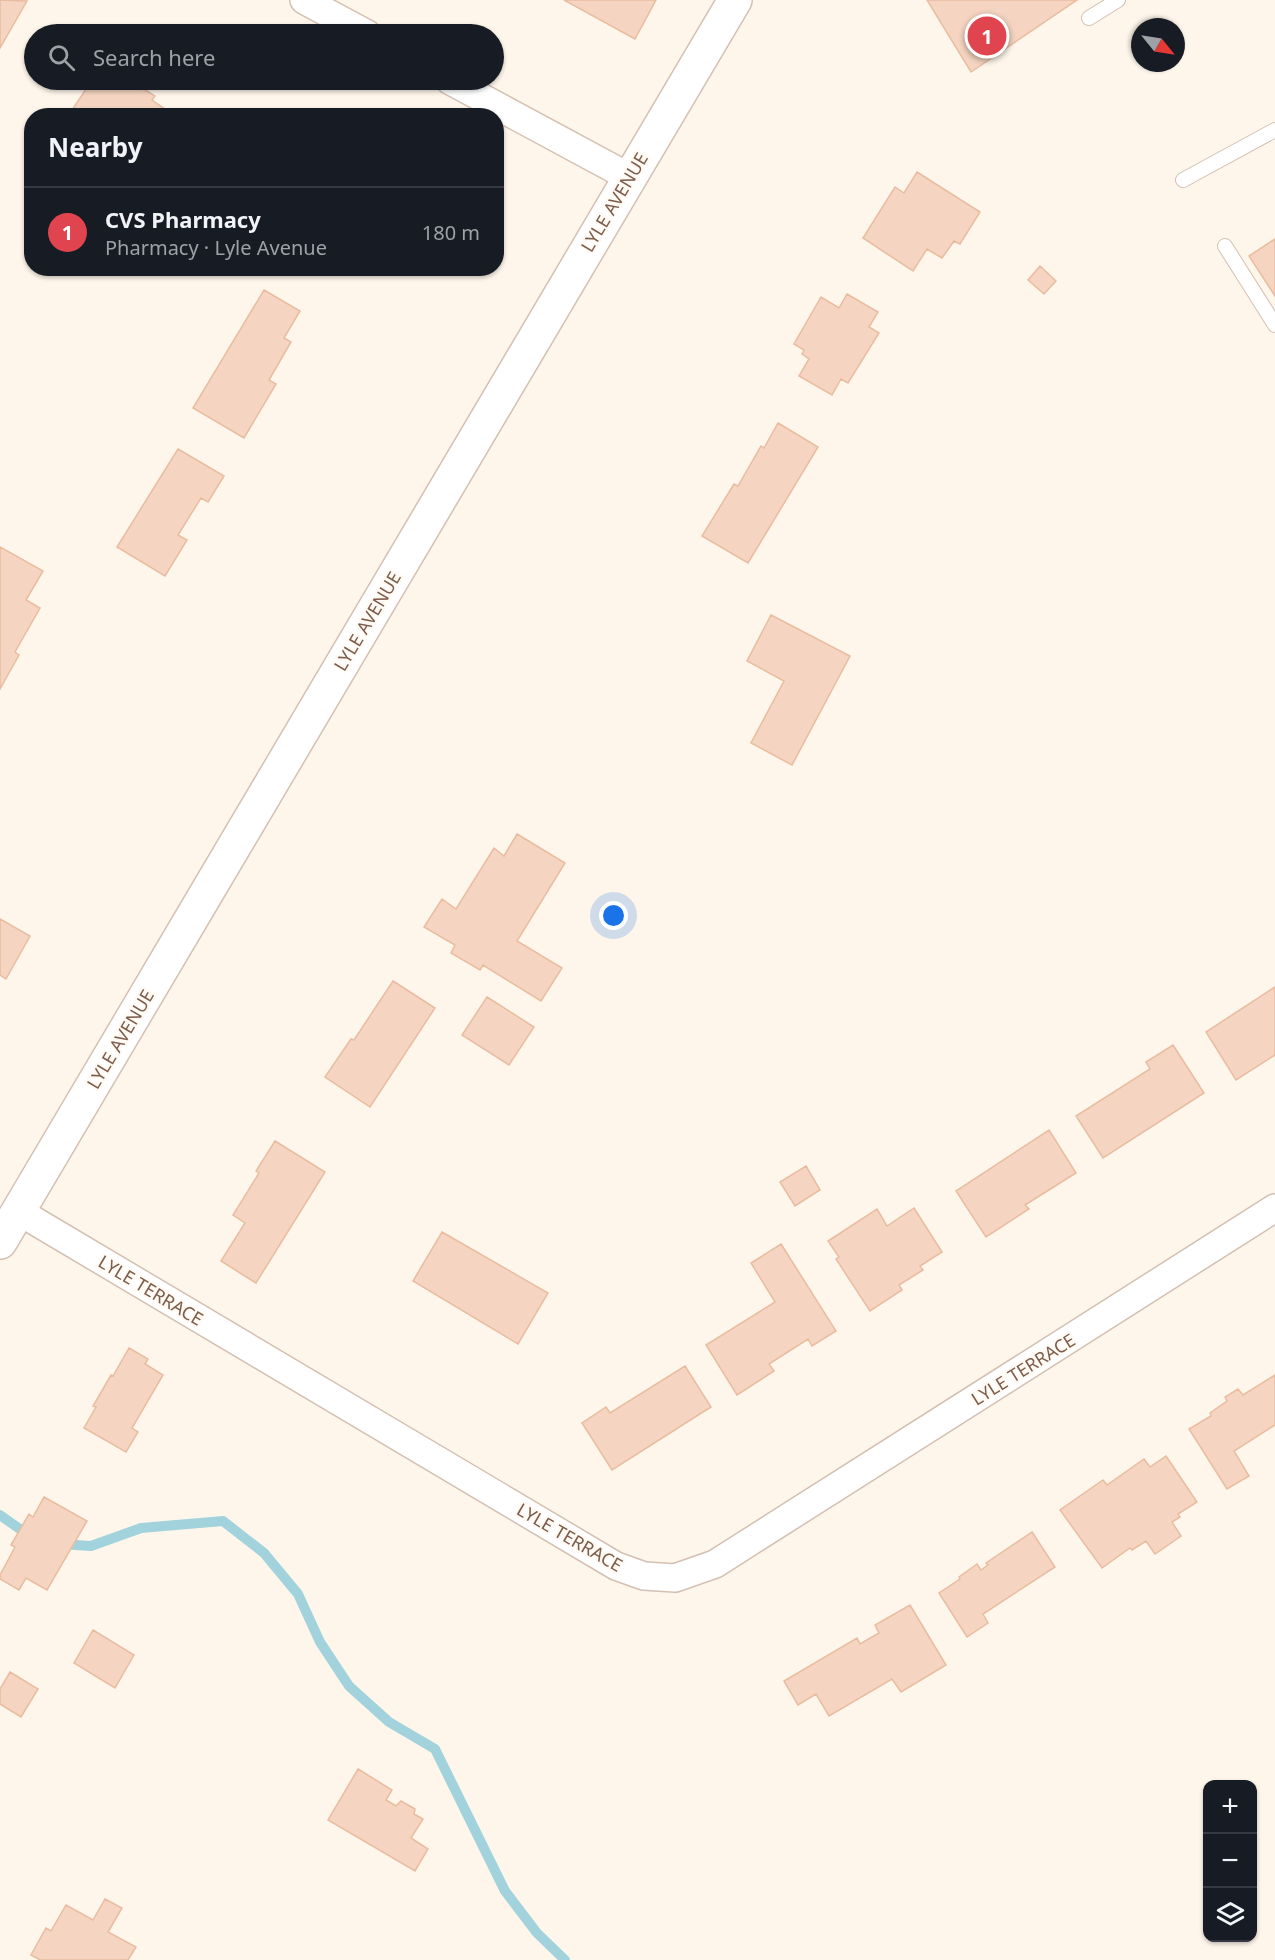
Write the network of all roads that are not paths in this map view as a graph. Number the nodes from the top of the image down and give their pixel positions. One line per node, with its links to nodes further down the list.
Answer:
1 (304, 0): 5 (street)
2 (735, 0): 10 (street, LYLE AVENUE)
3 (1118, 0): 4 (lane)
4 (1089, 18)
5 (348, 24)
6 (468, 90): 7 (street)
7 (501, 108)
8 (504, 110): 10 (street)
9 (1275, 130): 11 (lane)
10 (629, 177): 15 (street, LYLE AVENUE)
11 (1183, 180)
12 (1225, 246): 13 (lane)
13 (1275, 325)
14 (1275, 1209): 15 (street, LYLE TERRACE)
15 (18, 1211): 16 (street, LYLE AVENUE)
16 (0, 1242)

